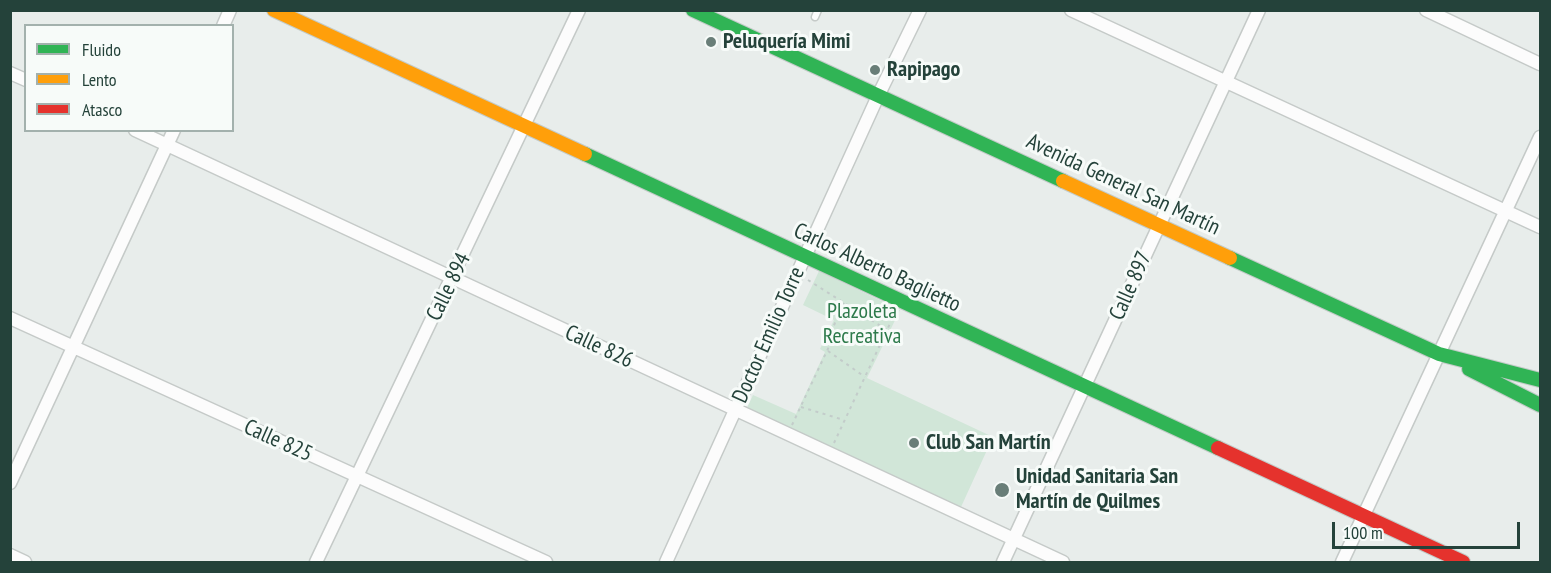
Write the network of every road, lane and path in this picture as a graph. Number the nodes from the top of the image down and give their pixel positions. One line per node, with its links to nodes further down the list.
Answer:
1 (230, 10): 11 (street)
2 (274, 10): 15 (street, Carlos Alberto Baglietto)
3 (579, 10): 15 (street, Calle 894)
4 (693, 10): 14 (street, Avenida General San Martín)
5 (818, 10): 10 (lane)
6 (920, 10): 14 (street, Doctor Emilio Torre)
7 (1071, 10): 13 (street)
8 (1259, 10): 13 (street, Calle 897)
9 (1426, 10): 12 (street)
10 (815, 18)
11 (224, 24)
12 (1540, 64)
13 (1225, 83): 20 (street); 21 (street, Calle 897)
14 (878, 96): 21 (street, Avenida General San Martín); 23 (street, Doctor Emilio Torre)
15 (525, 127): 23 (street, Carlos Alberto Baglietto); 25 (street, Calle 894)
16 (139, 132): 19 (street, Calle 826)
17 (173, 132): 19 (street)
18 (1540, 137): 20 (street)
19 (167, 145): 25 (street, Calle 826); 30 (street)
20 (1506, 211): 22 (street); 32 (street)
21 (1159, 225): 32 (street, Avenida General San Martín); 35 (street, Calle 897)
22 (1540, 227)
23 (804, 257): 24 (street, Doctor Emilio Torre); 26 (street, Carlos Alberto Baglietto)
24 (797, 273): 27 (path); 38 (street, Doctor Emilio Torre)
25 (453, 279): 38 (street, Calle 826); 42 (street, Calle 894)
26 (900, 302): 29 (path); 35 (street, Carlos Alberto Baglietto)
27 (844, 303): 29 (path); 31 (path)
28 (10, 318): 30 (street, Calle 825)
29 (887, 330): 33 (path)
30 (74, 349): 42 (street, Calle 825); 43 (street)
31 (827, 351): 33 (path); 37 (path)
32 (1439, 354): 34 (street, Avenida General San Martín); 36 (street); 44 (street)
33 (865, 377): 39 (path)
34 (1540, 380)
35 (1086, 387): 44 (street, Carlos Alberto Baglietto); 45 (street, Calle 897)
36 (1540, 405)
37 (801, 406): 39 (path); 40 (path)
38 (734, 411): 40 (street, Calle 826); 50 (street, Doctor Emilio Torre)
39 (844, 420): 41 (path)
40 (788, 435): 41 (street, Calle 826)
41 (828, 454): 45 (street, Calle 826)
42 (357, 477): 48 (street, Calle 894); 49 (street, Calle 825)
43 (10, 483)
44 (1365, 516): 53 (street); 54 (street, Carlos Alberto Baglietto)
45 (1014, 539): 51 (street, Calle 897); 52 (street, Calle 826)
46 (10, 555): 47 (street)
47 (26, 562)
48 (316, 562)
49 (546, 562)
50 (666, 562)
51 (1003, 562)
52 (1063, 562)
53 (1342, 562)
54 (1463, 562)

